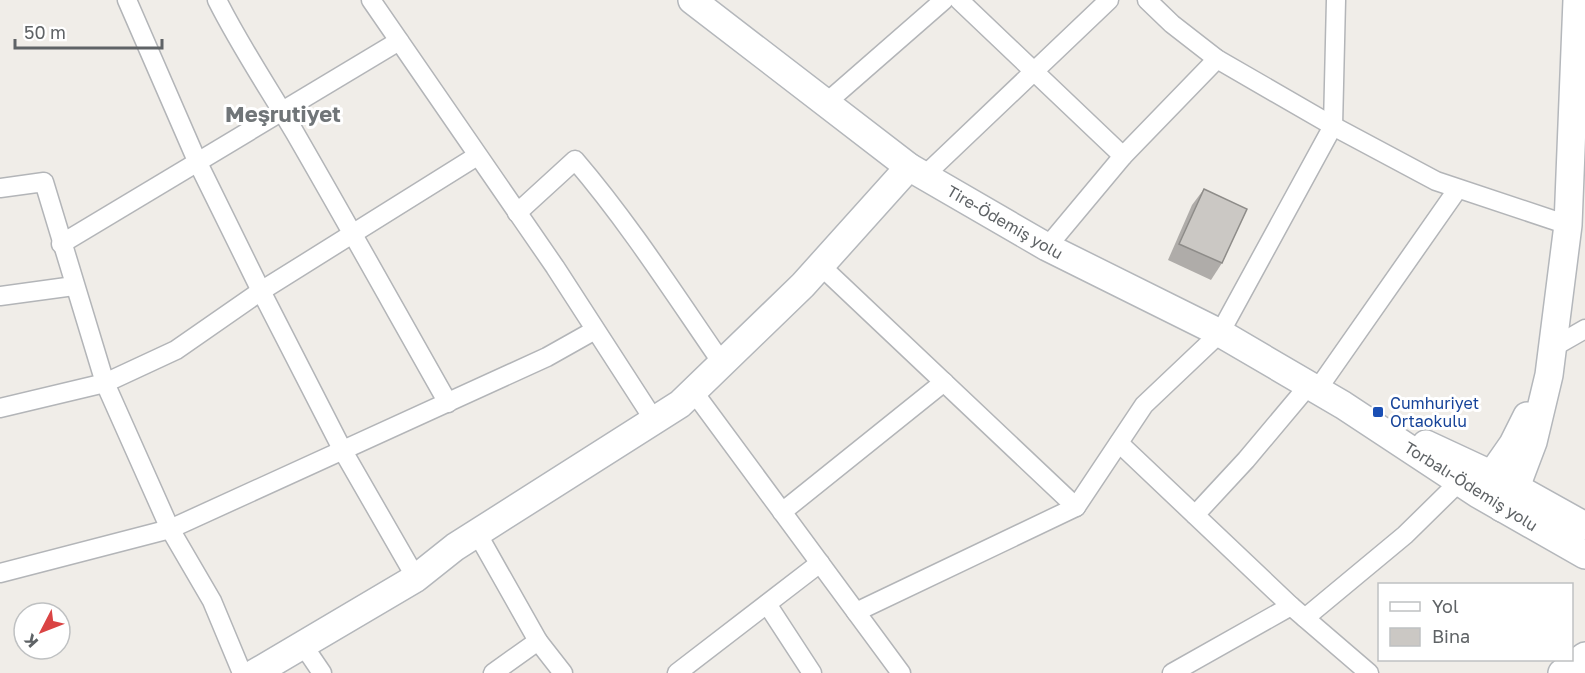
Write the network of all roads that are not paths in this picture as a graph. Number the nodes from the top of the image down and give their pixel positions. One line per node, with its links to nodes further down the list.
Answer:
1 (127, 0): 19 (street)
2 (217, 0): 15 (street)
3 (370, 0): 11 (street)
4 (692, 0): 14 (street, Tire-Ödemiş yolu)
5 (944, 0): 14 (street)
6 (959, 0): 13 (street)
7 (1109, 0): 13 (street)
8 (1147, 0): 12 (street)
9 (1336, 0): 16 (street)
10 (1577, 0): 24 (street)
11 (399, 41): 15 (street); 17 (street)
12 (1217, 59): 16 (street); 18 (street)
13 (1034, 72): 18 (street); 20 (street)
14 (826, 103): 20 (street, Tire-Ödemiş yolu)
15 (282, 111): 19 (street); 25 (street)
16 (1333, 126): 22 (street); 34 (street)
17 (477, 156): 23 (street); 25 (street)
18 (1123, 156): 27 (street)
19 (197, 161): 26 (street); 30 (street)
20 (917, 172): 27 (street, Tire-Ödemiş yolu); 28 (street)
21 (0, 188): 26 (street)
22 (1457, 190): 24 (street); 40 (street)
23 (517, 213): 33 (street); 36 (street)
24 (1568, 225): 35 (street)
25 (353, 234): 30 (street); 42 (street)
26 (61, 244): 29 (street)
27 (1047, 247): 34 (street, Tire-Ödemiş yolu)
28 (821, 266): 36 (street); 38 (street)
29 (74, 286): 31 (street); 39 (street)
30 (261, 291): 39 (street); 47 (street)
31 (0, 296)
32 (1585, 329): 35 (street)
33 (595, 330): 42 (street); 45 (street)
34 (1220, 333): 40 (street, Tire-Ödemiş yolu); 46 (street)
35 (1552, 348): 37 (street)
36 (722, 363): 41 (street)
37 (1549, 375): 48 (street); 49 (street)
38 (944, 382): 50 (street); 51 (street)
39 (105, 383): 44 (street); 54 (street)
40 (1313, 387): 43 (street, Tire-Ödemiş yolu); 52 (street)
41 (693, 392): 45 (street); 51 (street)
42 (448, 403): 47 (street)
43 (1343, 405): 48 (street, Torbalı-Ödemiş yolu)
44 (0, 408)
45 (654, 420): 55 (street)
46 (1119, 443): 50 (street); 52 (street)
47 (343, 451): 54 (street); 59 (street)
48 (1476, 483): 49 (street, Torbalı-Ödemiş yolu); 63 (street)
49 (1509, 497): 53 (street, Torbalı-Ödemiş yolu); 56 (street, Torbalı-Ödemiş yolu)
50 (1076, 507): 62 (street)
51 (782, 512): 57 (street)
52 (1195, 515): 61 (street)
53 (1585, 526)
54 (170, 529): 58 (street); 68 (street)
55 (477, 533): 59 (street); 64 (street)
56 (1585, 555)
57 (820, 563): 60 (street); 62 (street)
58 (0, 573)
59 (416, 578): 65 (street)
60 (767, 604): 73 (street); 74 (street)
61 (1291, 606): 63 (street); 76 (street)
62 (856, 612): 75 (street)
63 (1305, 618): 67 (street)
64 (538, 641): 71 (street); 72 (street)
65 (303, 645): 69 (street); 70 (street)
66 (1585, 656): 77 (street)
67 (1362, 671)
68 (242, 673)
69 (255, 673)
70 (322, 673)
71 (493, 673)
72 (563, 673)
73 (677, 673)
74 (812, 673)
75 (901, 673)
76 (1172, 673)
77 (1562, 673)

